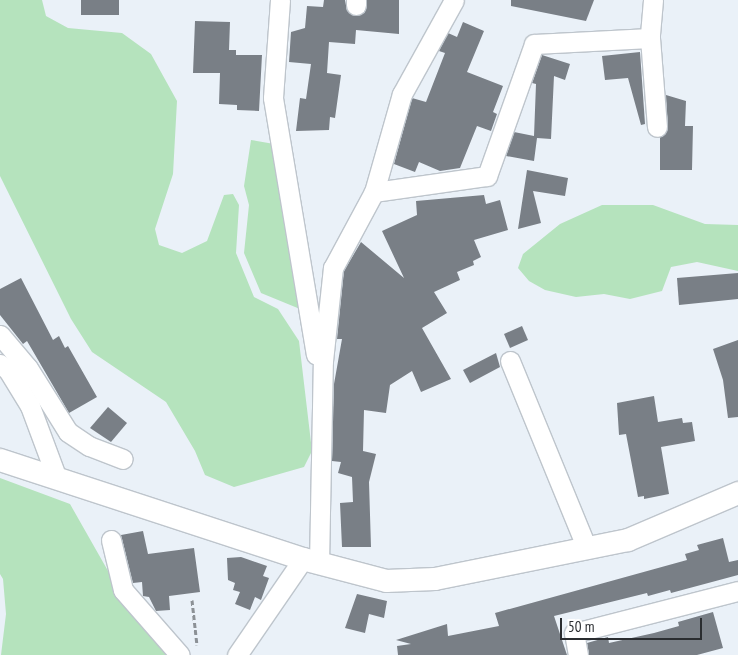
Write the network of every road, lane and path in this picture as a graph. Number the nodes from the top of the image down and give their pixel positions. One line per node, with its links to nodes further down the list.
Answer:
1 (280, 0): 10 (street)
2 (454, 0): 6 (street)
3 (653, 0): 4 (street)
4 (650, 38): 5 (street); 6 (street)
5 (657, 127)
6 (374, 192): 10 (street)
7 (0, 335): 11 (street)
8 (510, 361): 16 (street)
9 (0, 364): 13 (street)
10 (322, 390): 17 (street)
11 (124, 459)
12 (0, 460): 13 (street)
13 (56, 476): 17 (street)
14 (738, 493): 16 (street)
15 (111, 540): 20 (street)
16 (587, 549): 17 (street)
17 (311, 561): 21 (street)
18 (738, 591): 22 (street)
19 (192, 600): 20 (path)
20 (188, 653)
21 (241, 653)
22 (578, 655)

